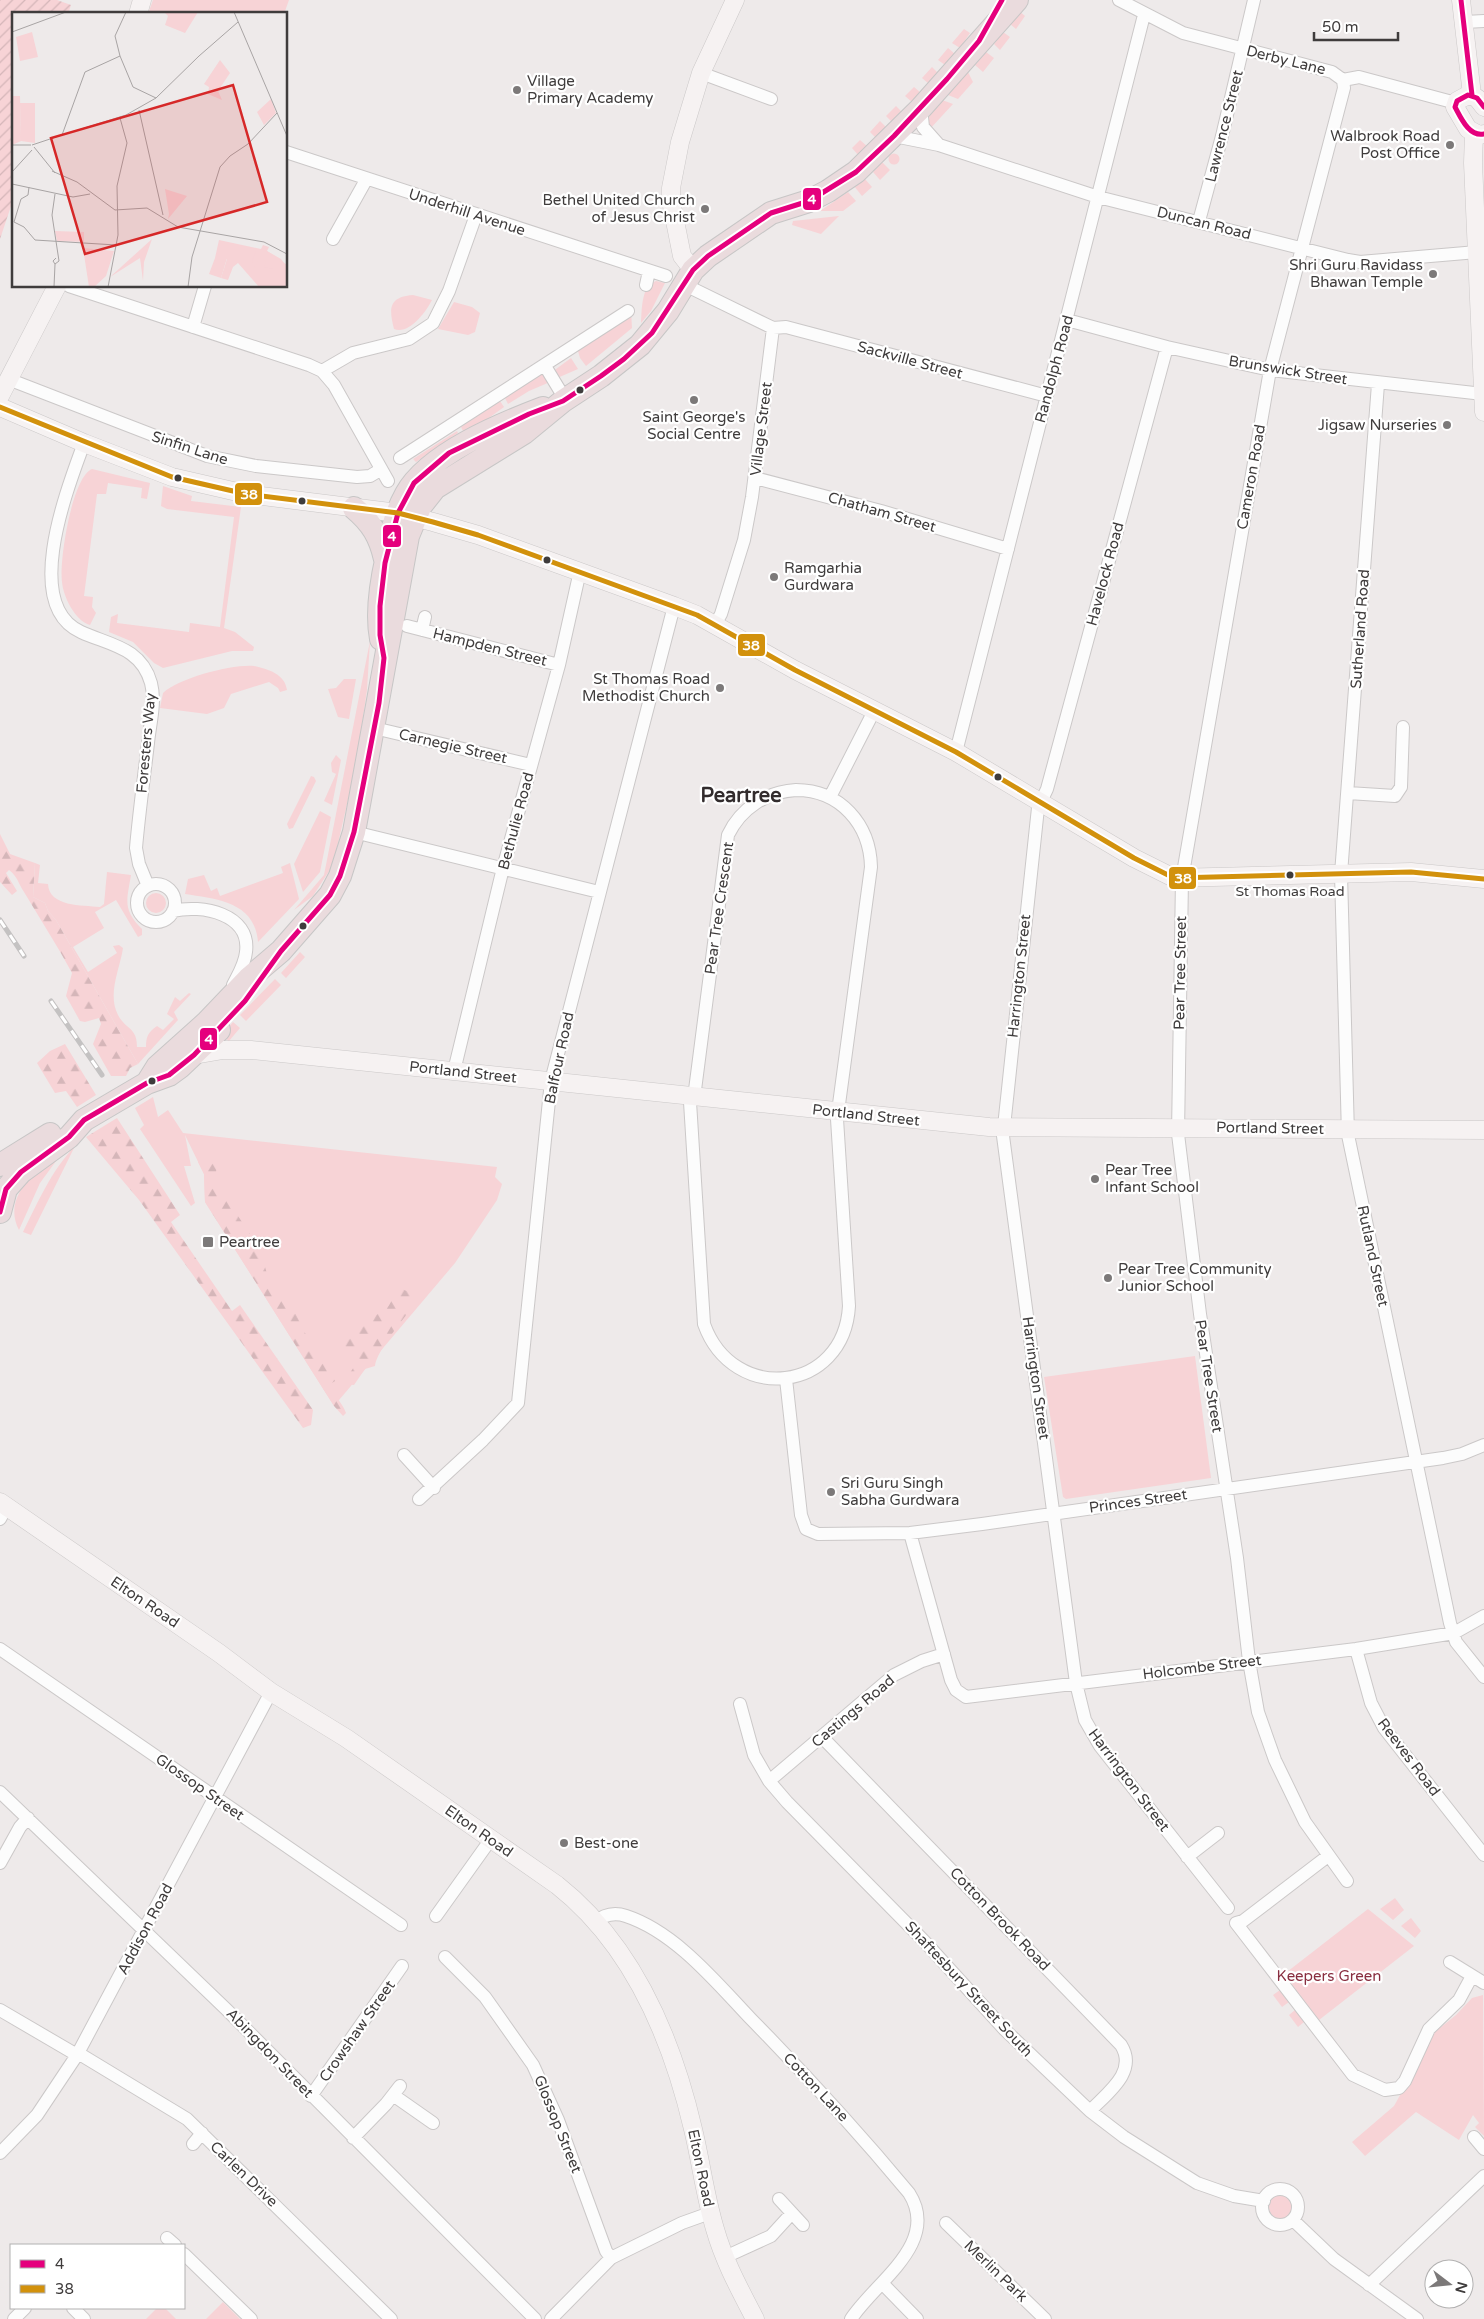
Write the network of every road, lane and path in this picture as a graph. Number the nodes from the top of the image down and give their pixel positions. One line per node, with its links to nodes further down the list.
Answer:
1 (735, 0): 12 (street)
2 (1002, 0): 10 (highway)
3 (1017, 0): 10 (highway)
4 (1119, 0): 7 (street, Derby Lane)
5 (1254, 0): 11 (street, Lawrence Street)
6 (1461, 0): 9 (street)
7 (1144, 14): 11 (street, Derby Lane); 23 (street, Randolph Road)
8 (1484, 21): 9 (street)
9 (1464, 22): 15 (street)
10 (979, 41): 16 (highway)
11 (1243, 49): 13 (street, Derby Lane); 25 (street, Lawrence Street)
12 (701, 73): 14 (street); 30 (street)
13 (1343, 80): 15 (street, Derby Lane); 27 (street, Cameron Road)
14 (771, 99)
15 (1470, 102): 17 (street)
16 (921, 108): 18 (highway); 19 (street)
17 (1481, 134): 21 (street)
18 (894, 136): 19 (street, Duncan Road); 30 (highway)
19 (939, 145): 23 (street, Duncan Road)
20 (288, 153): 22 (street, Underhill Avenue)
21 (1478, 159): 28 (street)
22 (366, 180): 24 (street, Underhill Avenue); 26 (street)
23 (1098, 197): 25 (street, Duncan Road); 36 (street, Randolph Road)
24 (476, 215): 29 (street, Underhill Avenue); 42 (street)
25 (1199, 221): 27 (street, Duncan Road)
26 (333, 239)
27 (1302, 248): 28 (street, Duncan Road); 41 (street, Cameron Road)
28 (1477, 252): 45 (street)
29 (649, 271): 30 (street, Underhill Avenue); 31 (street)
30 (681, 277): 38 (street); 48 (highway)
31 (646, 286)
32 (56, 288): 43 (street)
33 (75, 288): 37 (street)
34 (204, 288): 37 (street)
35 (628, 311): 40 (street)
36 (1067, 320): 39 (street, Brunswick Street); 47 (street, Randolph Road)
37 (194, 327): 42 (street)
38 (773, 328): 47 (street, Sackville Street); 54 (street, Village Street)
39 (1167, 347): 41 (street, Brunswick Street); 73 (street, Havelock Road)
40 (545, 366): 48 (street); 52 (street)
41 (1270, 370): 44 (street, Brunswick Street); 77 (street, Cameron Road)
42 (322, 371): 53 (street)
43 (6, 376): 46 (street); 53 (street, Sinfin Lane)
44 (1378, 384): 45 (street, Brunswick Street); 71 (street, Sutherland Road)
45 (1483, 394): 50 (street)
46 (0, 396)
47 (1047, 396): 58 (street, Randolph Road)
48 (564, 400): 57 (highway)
49 (0, 407): 51 (street, Sinfin Lane)
50 (1484, 412)
51 (84, 443): 56 (street, Sinfin Lane); 79 (street, Foresters Way)
52 (400, 458)
53 (380, 470): 55 (street)
54 (755, 478): 58 (street, Chatham Street); 62 (street, Village Street)
55 (388, 482)
56 (354, 508): 57 (street, Sinfin Lane); 59 (highway)
57 (406, 515): 59 (highway); 60 (street, Sinfin Lane); 64 (highway)
58 (1008, 549): 69 (street, Randolph Road)
59 (385, 563): 64 (highway)
60 (580, 571): 61 (street, Sinfin Lane); 65 (street, Bethulie Road)
61 (674, 606): 62 (street, Sinfin Lane); 80 (street, Balfour Road)
62 (715, 625): 66 (street)
63 (407, 626): 65 (street, Hampden Street)
64 (384, 658): 68 (highway)
65 (559, 665): 70 (street, Bethulie Road)
66 (874, 711): 69 (street); 72 (street)
67 (1403, 727): 71 (street)
68 (374, 728): 70 (street, Carnegie Street); 74 (highway)
69 (956, 752): 73 (street)
70 (531, 765): 75 (street, Bethulie Road)
71 (1348, 793): 76 (street, Sutherland Road)
72 (830, 797): 89 (street, Pear Tree Crescent); 90 (street, Pear Tree Crescent)
73 (1041, 801): 77 (street); 92 (street, Harrington Street)
74 (354, 832): 75 (street); 82 (highway)
75 (503, 868): 80 (street); 87 (street, Bethulie Road)
76 (1341, 874): 77 (street); 78 (street); 94 (street, Rutland Street)
77 (1182, 879): 93 (street, Pear Tree Street)
78 (1484, 879)
79 (148, 886): 81 (street); 81 (street)
80 (599, 892): 88 (street, Balfour Road)
81 (173, 911): 83 (street)
82 (281, 951): 83 (highway); 84 (highway)
83 (221, 1007): 86 (highway)
84 (214, 1035): 85 (street, Portland Street); 86 (highway)
85 (251, 1050): 86 (street, Portland Street); 87 (street, Portland Street)
86 (184, 1054): 91 (highway)
87 (454, 1071): 88 (street, Portland Street)
88 (551, 1081): 89 (street, Portland Street); 102 (street, Balfour Road)
89 (693, 1096): 90 (street, Portland Street); 98 (street, Pear Tree Crescent)
90 (839, 1112): 92 (street, Portland Street); 98 (street, Pear Tree Crescent)
91 (84, 1120): 96 (highway); 97 (highway)
92 (1004, 1127): 93 (street, Portland Street); 106 (street, Harrington Street)
93 (1178, 1127): 94 (street, Portland Street); 103 (street, Pear Tree Street)
94 (1348, 1129): 95 (street, Portland Street); 101 (street, Rutland Street)
95 (1484, 1130)
96 (0, 1165)
97 (0, 1212)
98 (786, 1379): 107 (street, Princes Street)
99 (1484, 1445): 101 (street, Princes Street)
100 (404, 1455): 102 (street)
101 (1416, 1461): 103 (street, Princes Street); 109 (street, Rutland Street)
102 (434, 1488): 104 (street, Balfour Road)
103 (1227, 1489): 106 (street, Princes Street); 113 (street, Pear Tree Street)
104 (419, 1499)
105 (2, 1509): 116 (street, Elton Road)
106 (1055, 1513): 107 (street, Princes Street); 115 (street, Harrington Street)
107 (910, 1533): 112 (street, Holcombe Street)
108 (1484, 1616): 109 (street, Holcombe Street)
109 (1454, 1633): 111 (street, Holcombe Street); 114 (street, Rutland Street)
110 (0, 1649): 121 (street, Glossop Street)
111 (1356, 1649): 113 (street, Holcombe Street); 125 (street, Reeves Road)
112 (944, 1654): 115 (street, Holcombe Street); 118 (street, Castings Road)
113 (1249, 1661): 115 (street, Holcombe Street); 126 (street, Pear Tree Street)
114 (1484, 1677)
115 (1076, 1683): 127 (street, Harrington Street)
116 (271, 1692): 121 (street, Addison Road); 124 (street, Elton Road)
117 (740, 1704): 119 (street, Shaftesbury Street South)
118 (822, 1736): 119 (street, Castings Road); 143 (street, Cotton Brook Road)
119 (769, 1780): 143 (street, Shaftesbury Street South)
120 (0, 1792): 122 (street, Abingdon Street)
121 (215, 1798): 133 (street, Glossop Street); 134 (street, Addison Road)
122 (28, 1818): 128 (street); 134 (street, Abingdon Street)
123 (1218, 1833): 127 (street)
124 (491, 1839): 131 (street); 132 (street, Elton Road)
125 (1484, 1855)
126 (1328, 1856): 129 (street, Pear Tree Street); 138 (street)
127 (1187, 1857): 130 (street, Harrington Street)
128 (0, 1863)
129 (1347, 1881)
130 (1228, 1908)
131 (436, 1916)
132 (594, 1923): 154 (street, Elton Road); 162 (street, Cotton Lane)
133 (401, 1925)
134 (145, 1929): 141 (street, Addison Road); 142 (street, Abingdon Street)
135 (445, 1957): 161 (street, Glossop Street)
136 (1450, 1962): 138 (street)
137 (402, 1966): 142 (street, Crowshaw Street)
138 (1472, 1976): 139 (street)
139 (1484, 1984)
140 (0, 2010): 141 (street, Carlen Drive)
141 (77, 2054): 145 (street, Carlen Drive); 150 (street, Addison Road)
142 (311, 2096): 147 (street, Abingdon Street)
143 (1090, 2111): 153 (street, Shaftesbury Street South)
144 (432, 2123): 147 (street)
145 (202, 2133): 148 (street); 169 (street, Carlen Drive)
146 (1474, 2137): 149 (street)
147 (353, 2138): 170 (street, Abingdon Street)
148 (193, 2144)
149 (1484, 2148)
150 (0, 2153)
151 (1484, 2176): 163 (street)
152 (779, 2199): 155 (street)
153 (1264, 2201): 156 (street); 156 (street)
154 (710, 2213): 160 (street, Elton Road); 161 (street)
155 (792, 2213): 158 (street); 160 (street)
156 (1293, 2220): 163 (street)
157 (946, 2223): 175 (street, Merlin Park)
158 (802, 2225)
159 (185, 2255): 168 (street)
160 (725, 2257): 172 (street, Elton Road)
161 (611, 2258): 171 (street)
162 (882, 2283): 173 (street, Cotton Lane); 174 (street)
163 (1369, 2285): 176 (street)
164 (24, 2309): 166 (street)
165 (74, 2309): 167 (street)
166 (14, 2319)
167 (84, 2319)
168 (251, 2319)
169 (391, 2319)
170 (535, 2319)
171 (551, 2319)
172 (756, 2319)
173 (851, 2319)
174 (917, 2319)
175 (1045, 2319)
176 (1417, 2319)

